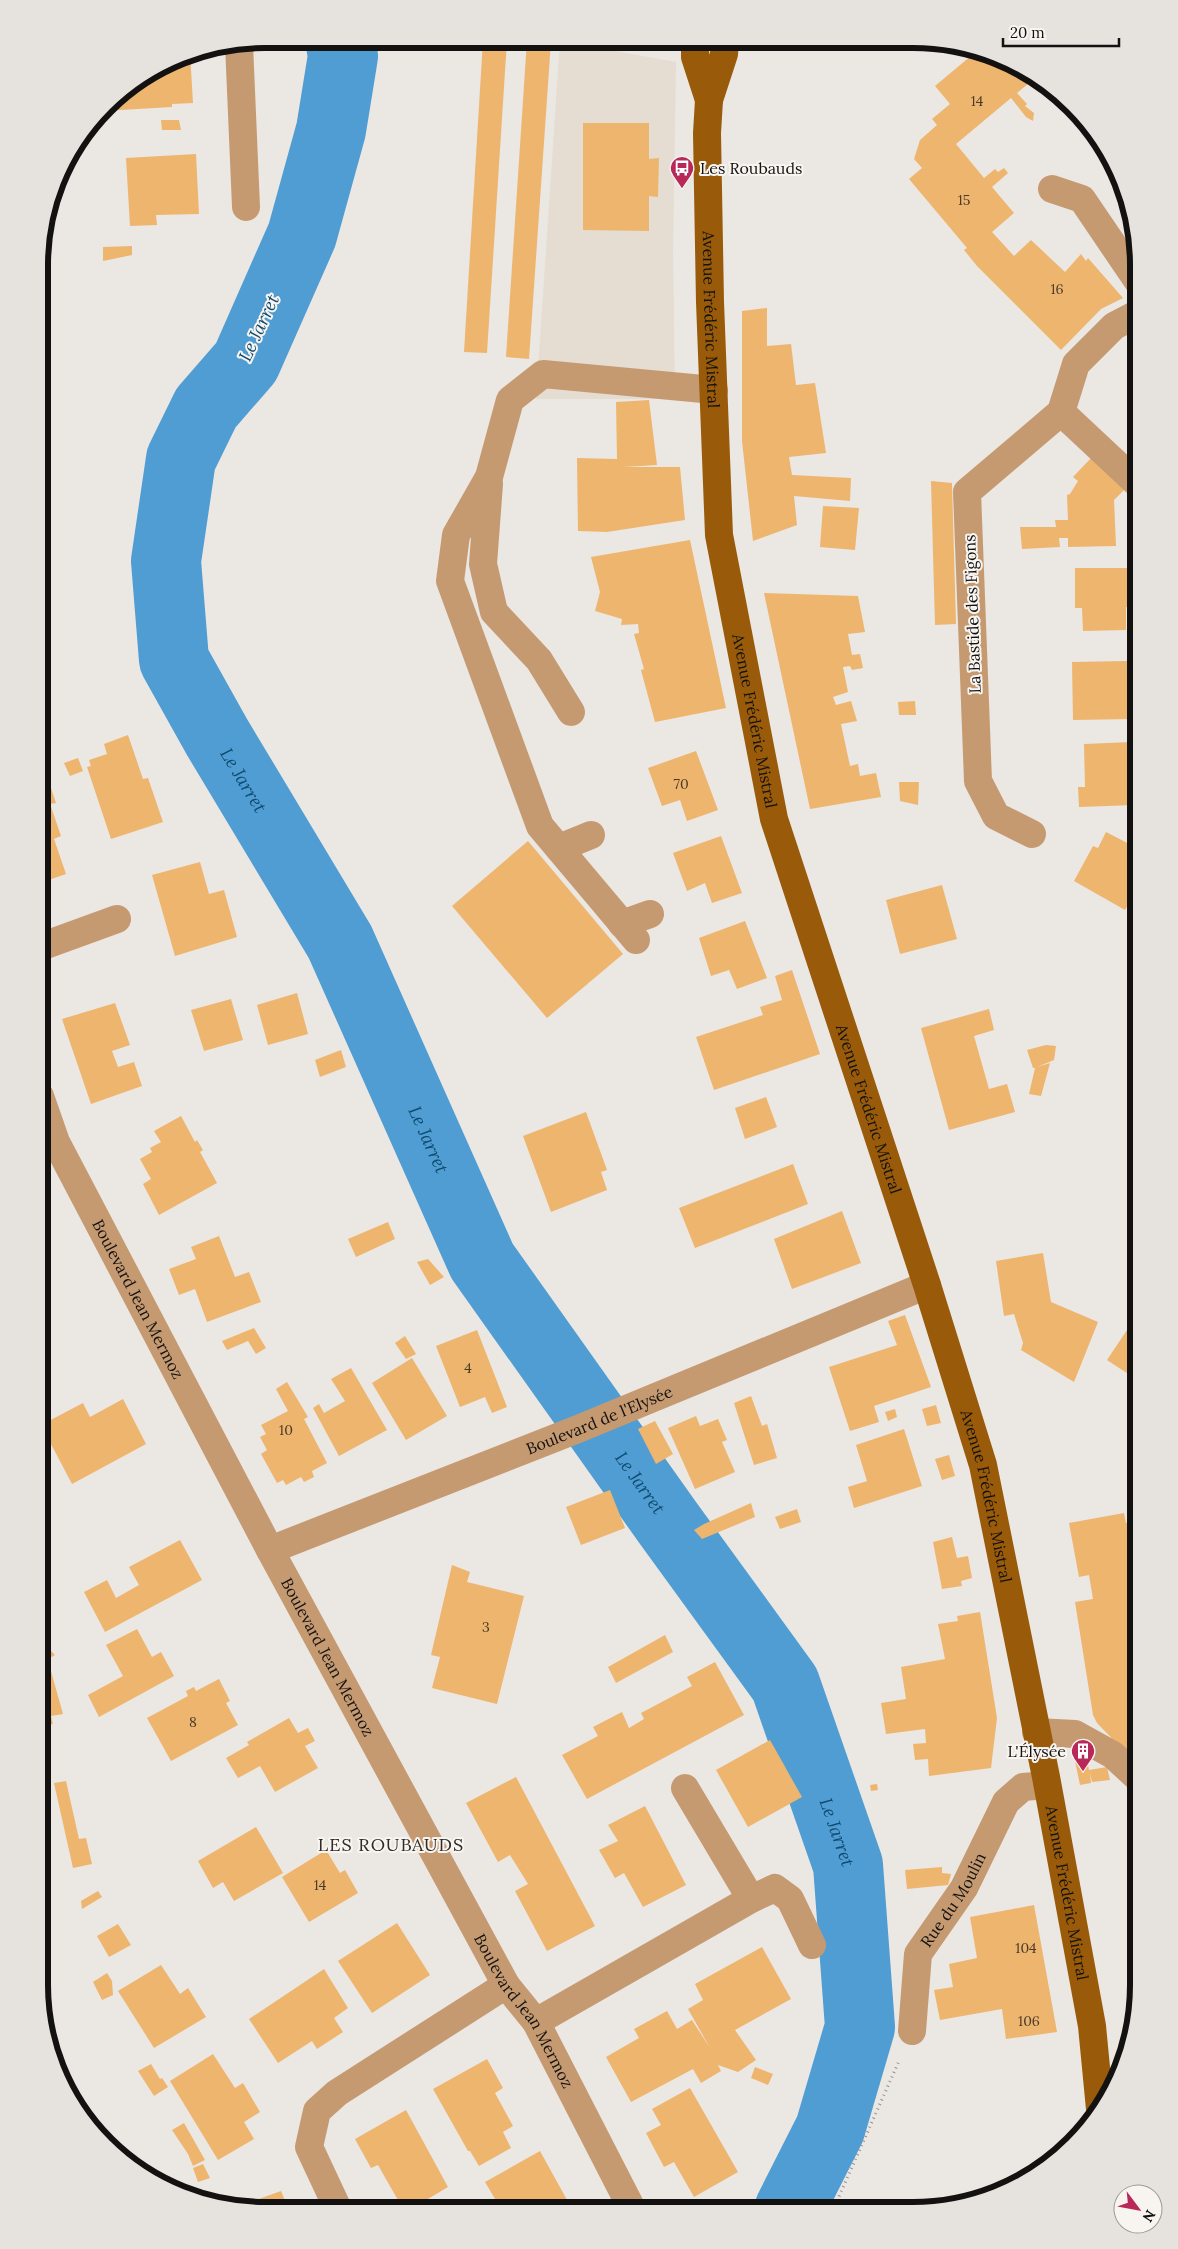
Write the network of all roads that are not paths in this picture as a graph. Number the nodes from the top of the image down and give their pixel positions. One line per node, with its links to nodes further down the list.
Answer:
1 (695, 48): 4 (main road, Avenue Frédéric Mistral)
2 (724, 48): 4 (main road, Avenue Frédéric Mistral)
3 (239, 49): 6 (street)
4 (709, 100): 9 (main road, Avenue Frédéric Mistral)
5 (1052, 189): 7 (street)
6 (246, 207)
7 (1130, 270)
8 (1130, 318): 10 (street)
9 (714, 390): 11 (street); 21 (main road, Avenue Frédéric Mistral)
10 (1061, 412): 12 (street); 14 (street, La Bastide des Figons)
11 (489, 477): 13 (street); 16 (street)
12 (1130, 477)
13 (571, 712)
14 (1032, 834)
15 (591, 835): 16 (street)
16 (559, 848): 17 (street)
17 (650, 914)
18 (116, 919): 19 (street)
19 (48, 944)
20 (48, 1119): 22 (street, Boulevard Jean Mermoz)
21 (927, 1285): 22 (street, Boulevard de l'Elysée); 23 (main road, Avenue Frédéric Mistral)
22 (270, 1550): 29 (street, Boulevard Jean Mermoz)
23 (1036, 1732): 24 (street); 25 (main road, Avenue Frédéric Mistral)
24 (1130, 1770)
25 (1047, 1785): 31 (street, Rue du Moulin); 32 (main road, Avenue Frédéric Mistral)
26 (686, 1788): 27 (street)
27 (751, 1899): 28 (street); 30 (street)
28 (812, 1945)
29 (506, 1985): 30 (street, Boulevard Jean Mermoz); 33 (street)
30 (536, 2022): 34 (street, Boulevard Jean Mermoz)
31 (912, 2030)
32 (1099, 2097)
33 (335, 2202)
34 (628, 2202)

